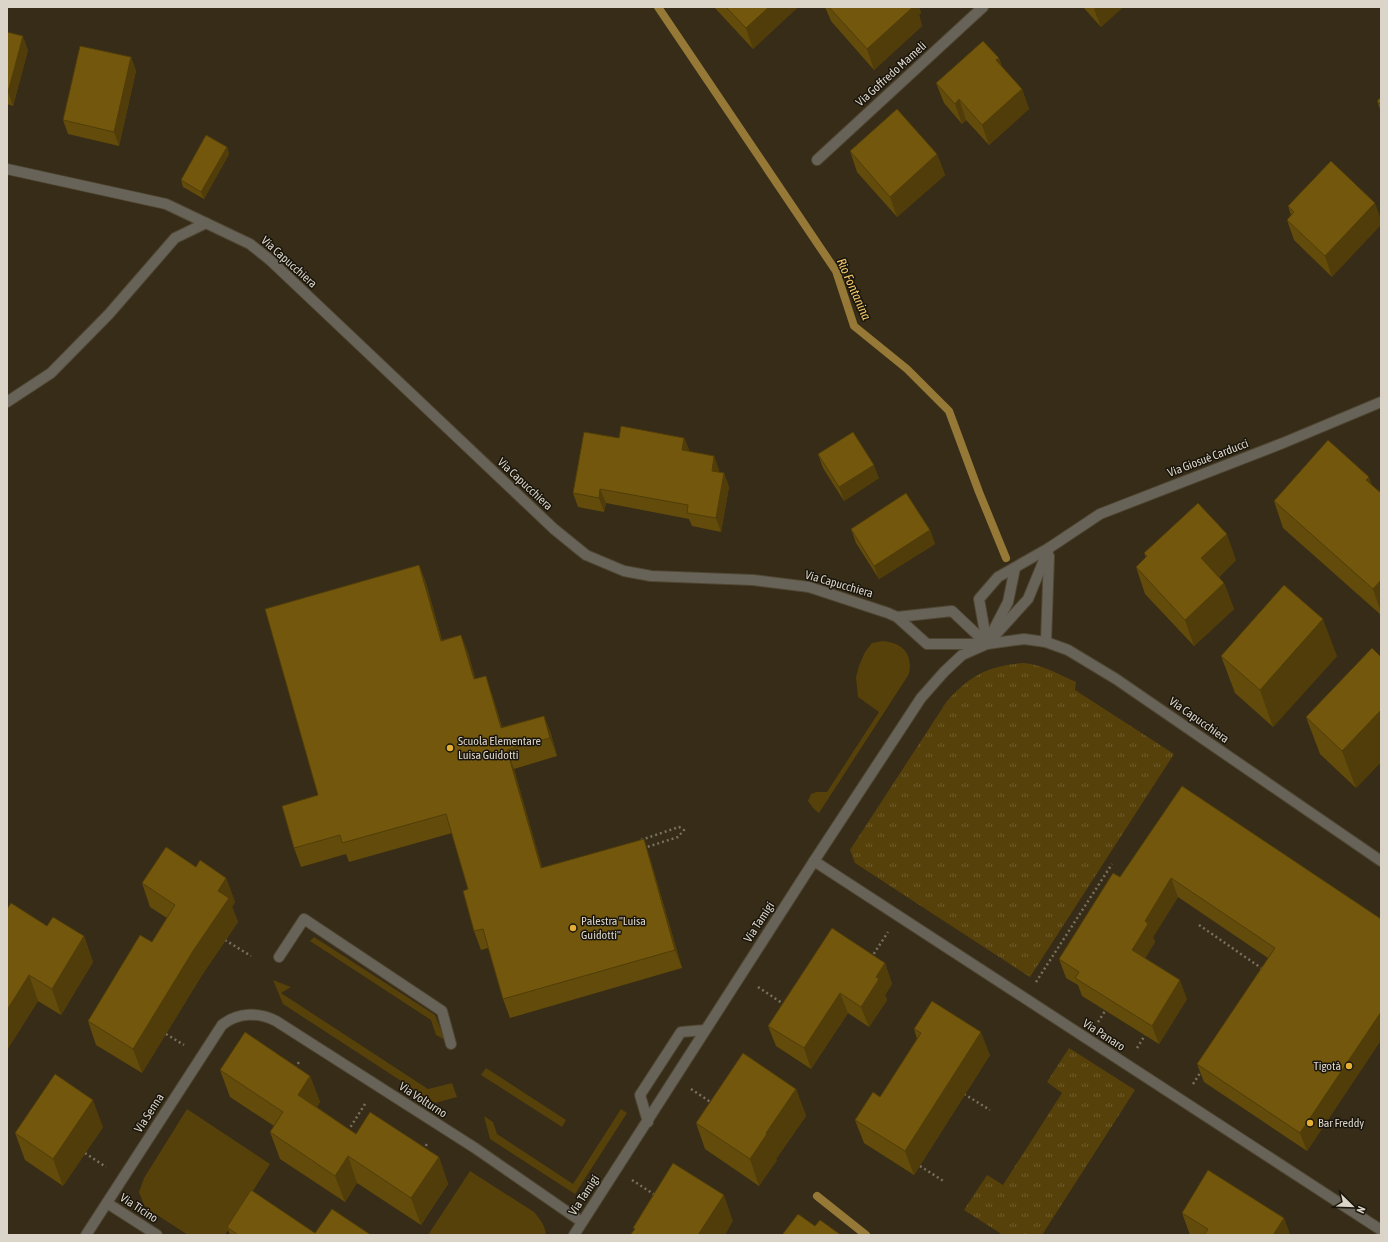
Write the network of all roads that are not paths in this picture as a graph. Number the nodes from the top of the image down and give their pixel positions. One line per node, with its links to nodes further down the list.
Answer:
1 (983, 7): 2 (street, Via Goffredo Mameli)
2 (816, 160)
3 (7, 169): 4 (street, Via Capucchiera)
4 (206, 223): 5 (street); 9 (street, Via Capucchiera)
5 (7, 402)
6 (1381, 402): 7 (street, Via Giosuè Carducci)
7 (1049, 548): 8 (street, Via Giosuè Carducci); 10 (street); 11 (street)
8 (1015, 568): 11 (street); 11 (street, Via Giosuè Carducci)
9 (897, 617): 11 (street, Via Capucchiera); 11 (street, Via Capucchiera)
10 (1046, 642): 11 (street, Via Capucchiera); 13 (street, Via Capucchiera)
11 (987, 644): 12 (street, Via Tamigi)
12 (814, 861): 16 (street, Via Tamigi); 21 (street, Via Panaro)
13 (1381, 861)
14 (280, 957): 17 (street)
15 (243, 1015): 19 (street, Via Senna); 20 (street, Via Volturno)
16 (705, 1030): 18 (street, Via Tamigi); 18 (street)
17 (451, 1044)
18 (648, 1122): 20 (street, Via Tamigi)
19 (107, 1203): 22 (street, Via Senna); 23 (street, Via Ticino)
20 (582, 1222): 24 (street, Via Tamigi)
21 (1381, 1230)
22 (86, 1235)
23 (157, 1235)
24 (574, 1235)

